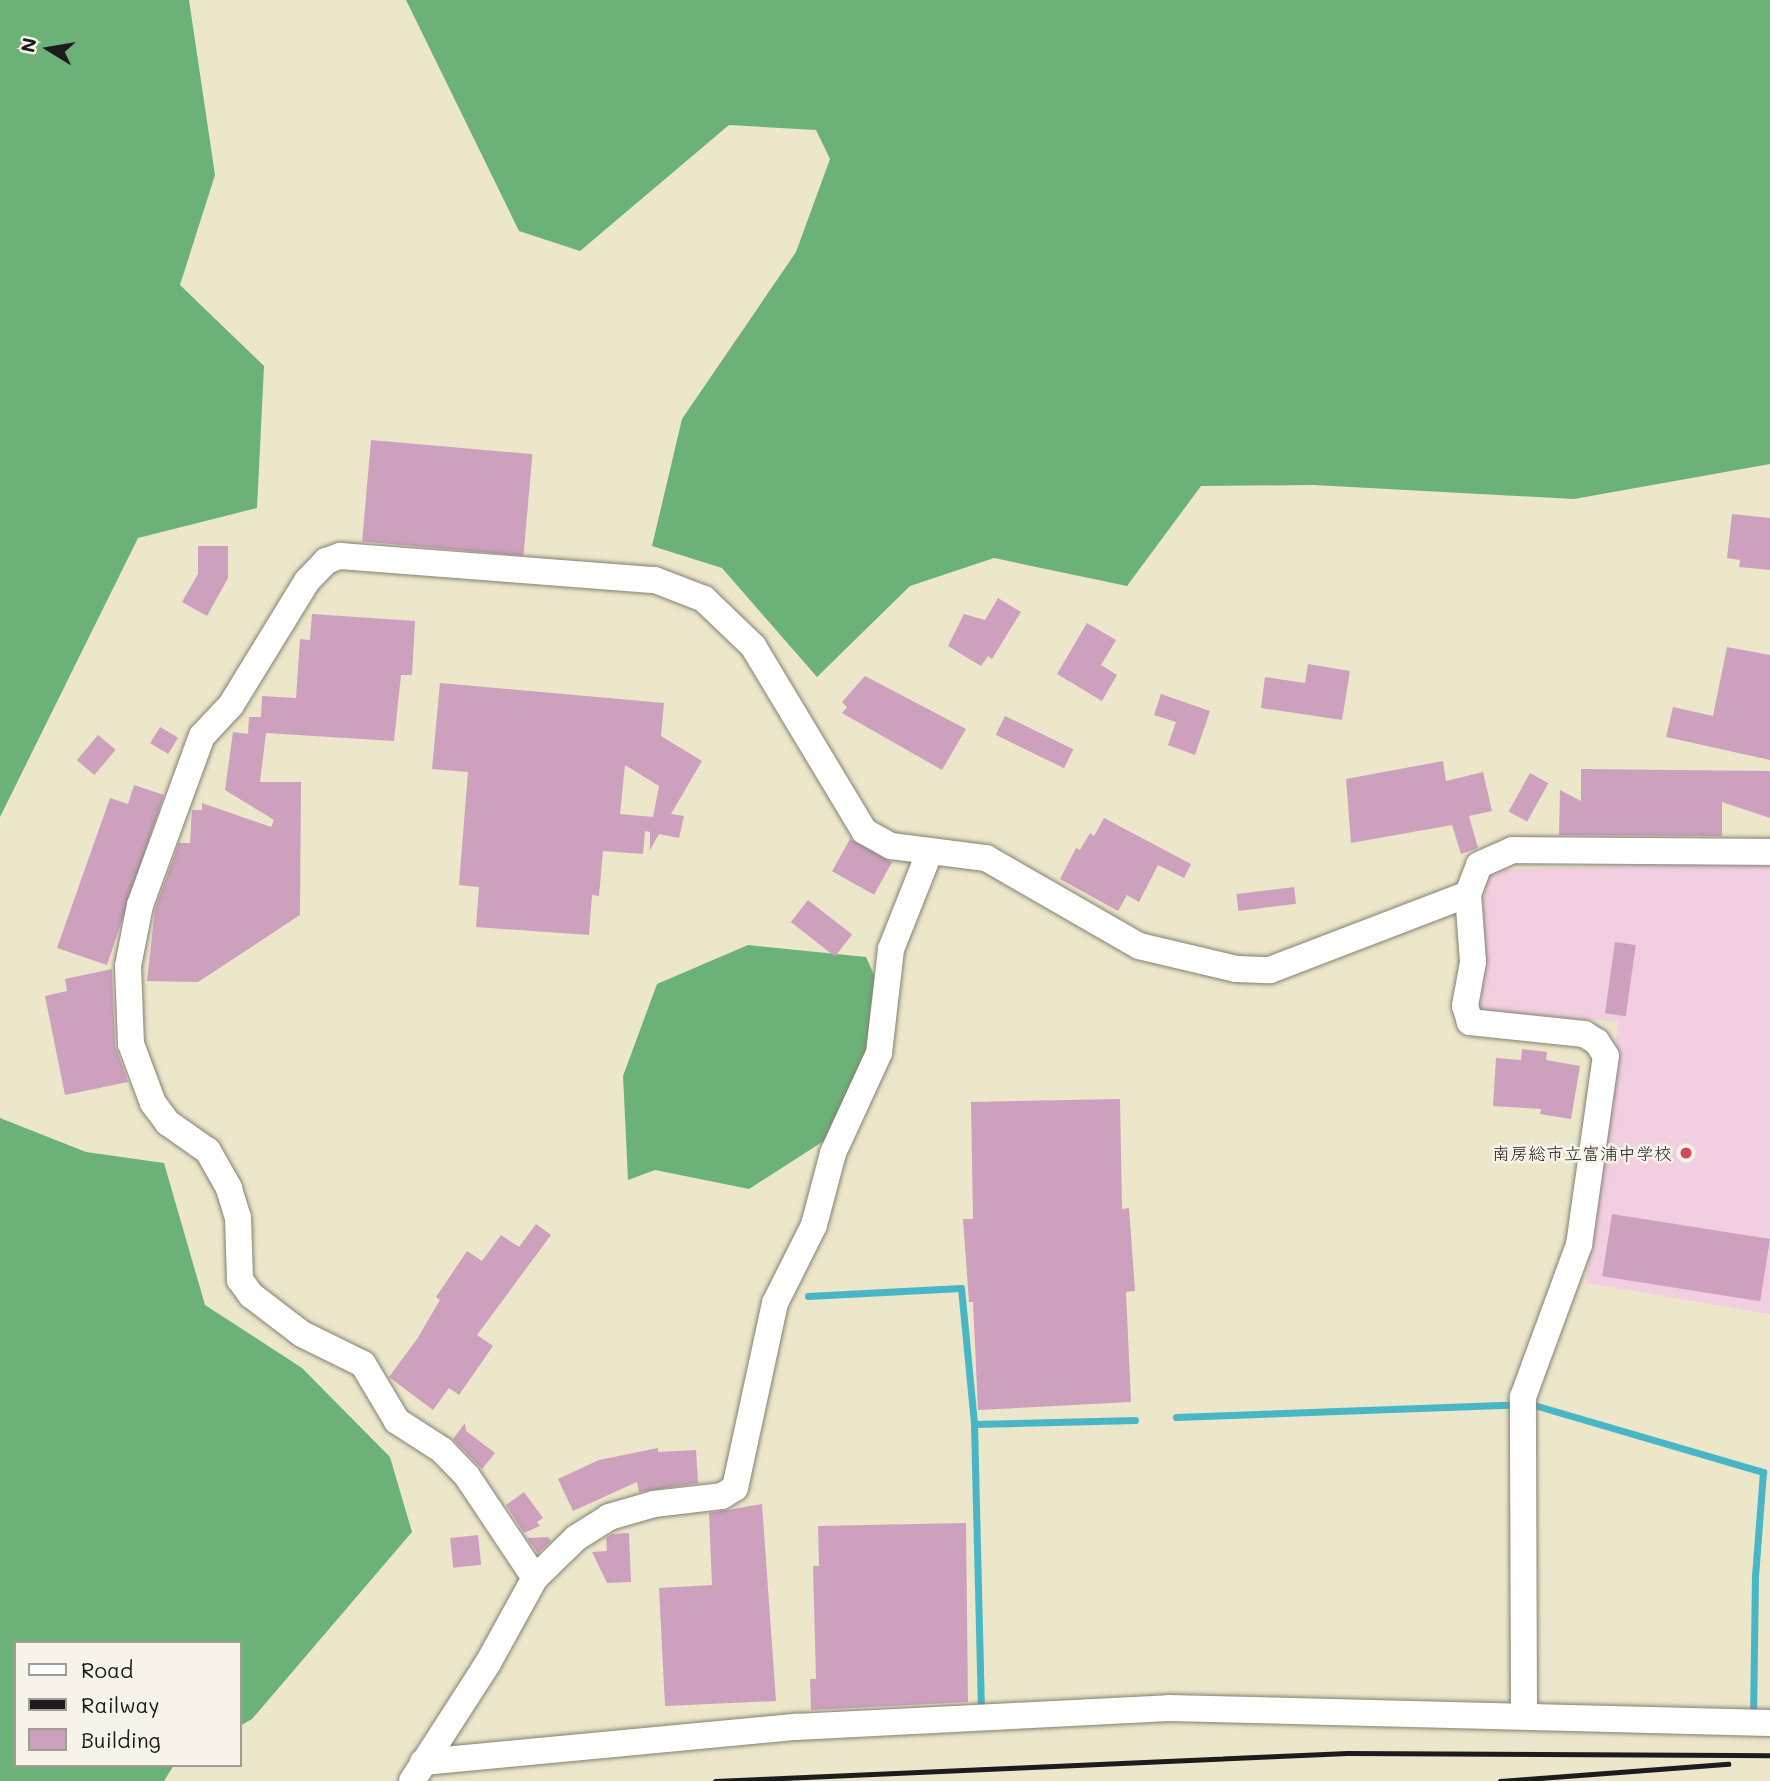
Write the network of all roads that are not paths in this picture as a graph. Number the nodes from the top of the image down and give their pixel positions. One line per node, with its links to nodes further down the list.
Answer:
1 (930, 851): 3 (street); 4 (street); 4 (street)
2 (1770, 852): 3 (street)
3 (1468, 894): 5 (street)
4 (535, 1578): 7 (street)
5 (1524, 1716): 6 (street); 7 (street)
6 (1770, 1723)
7 (418, 1771)

